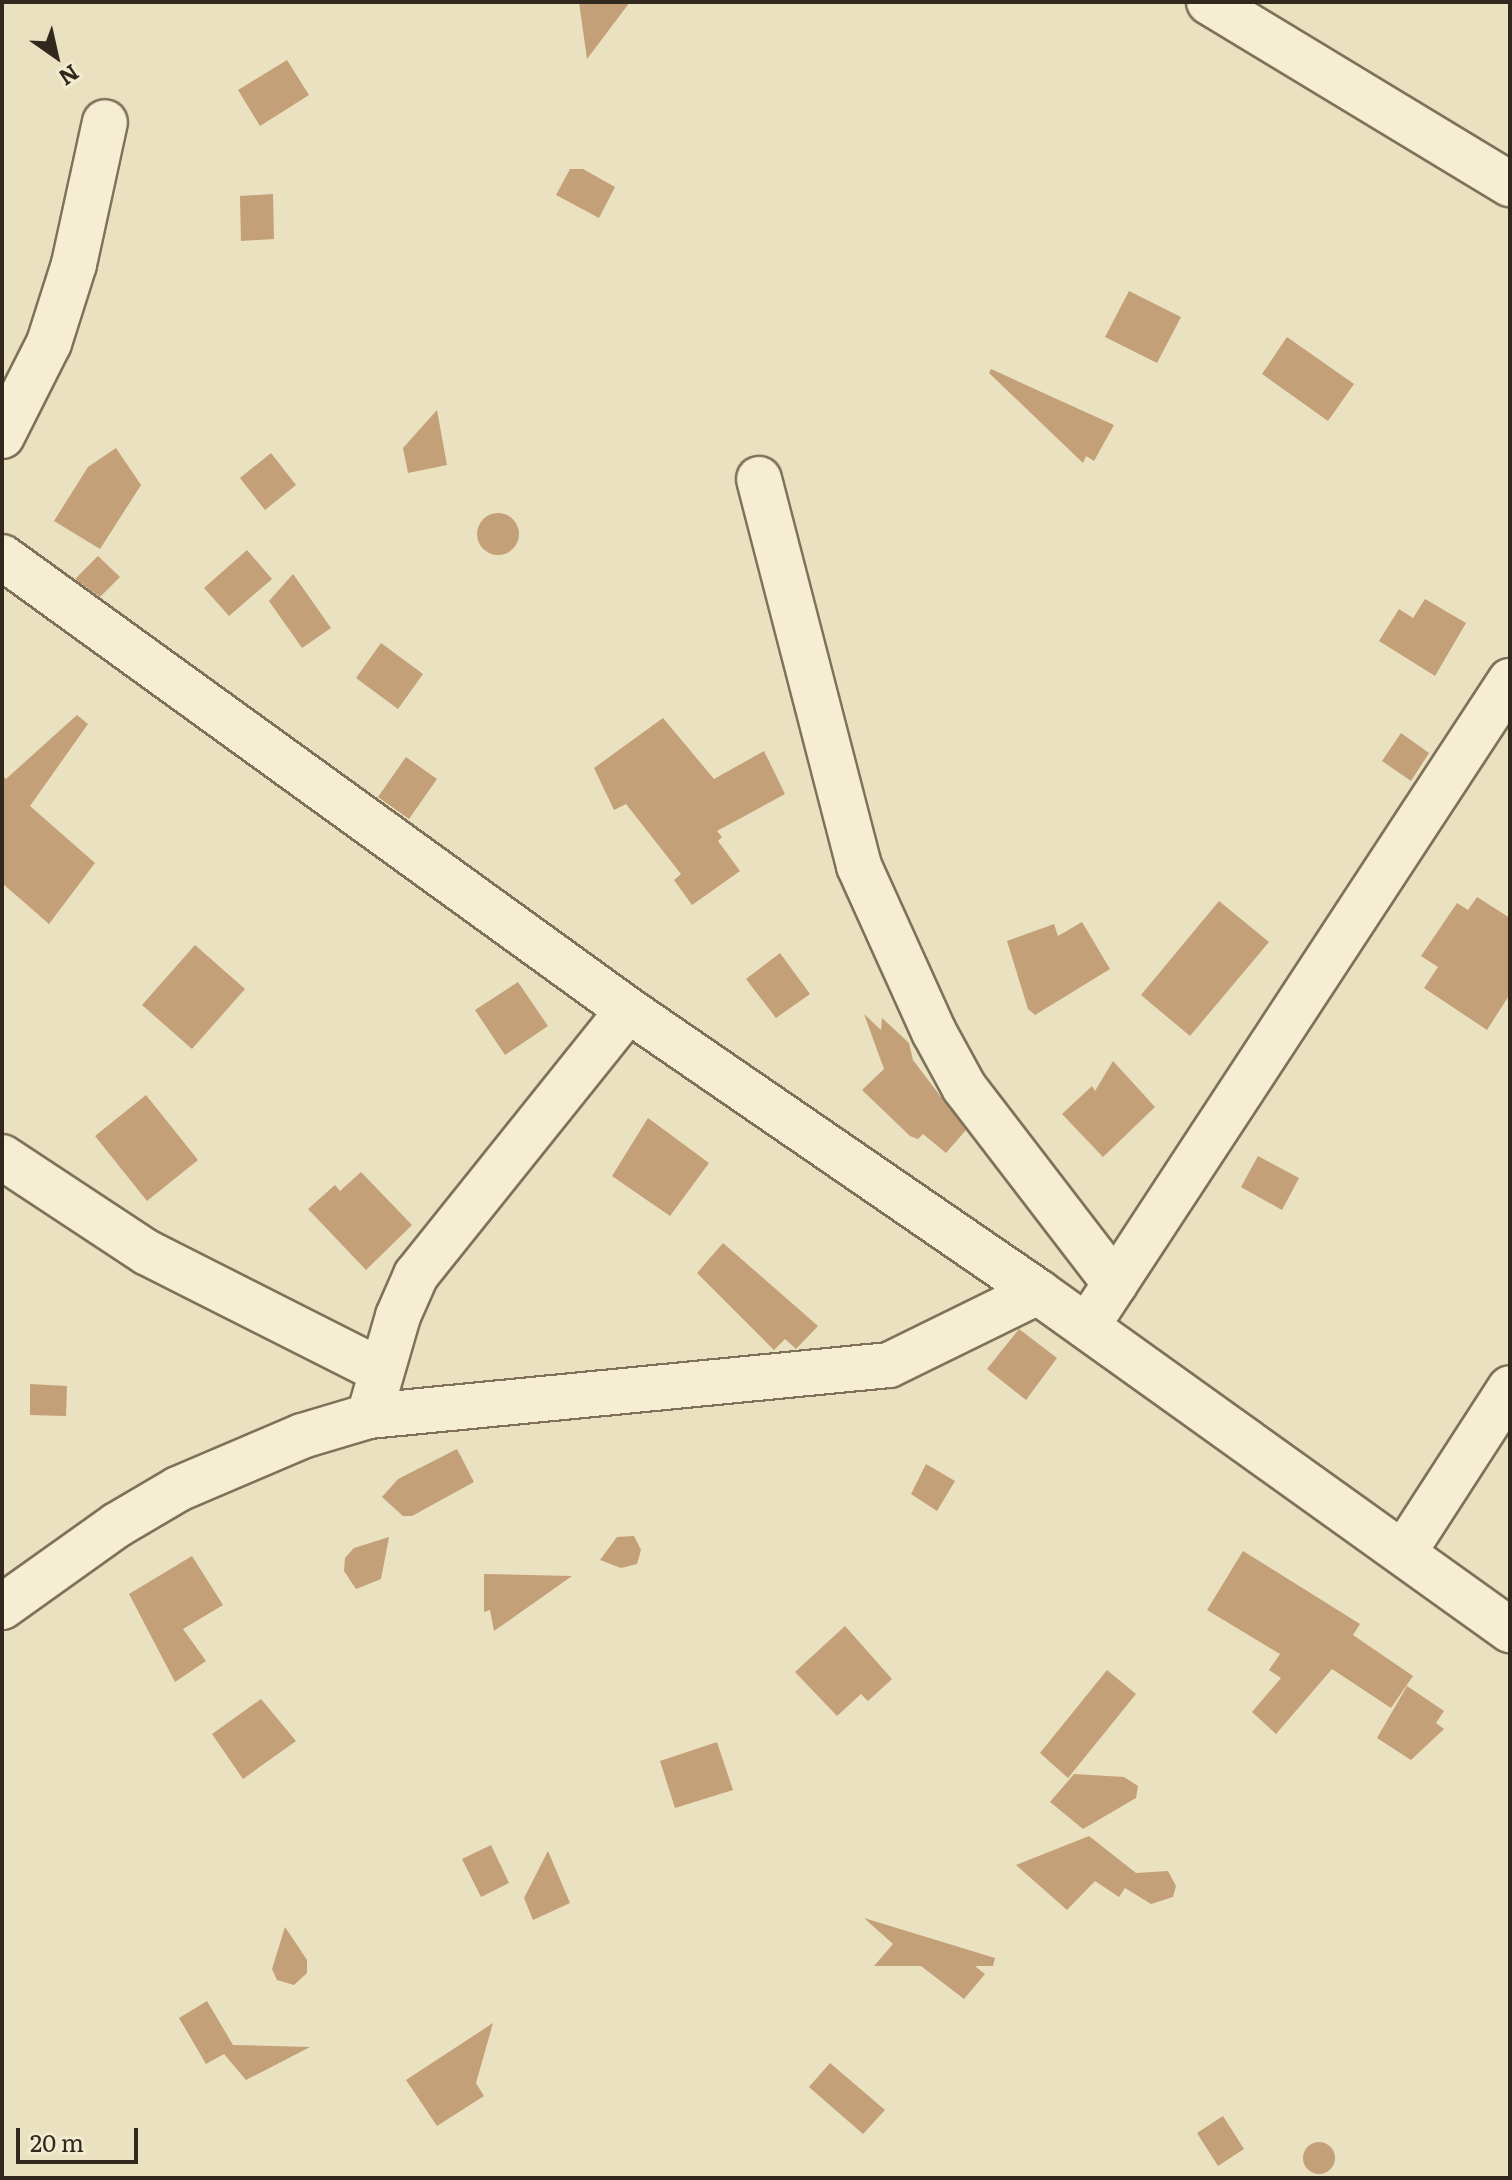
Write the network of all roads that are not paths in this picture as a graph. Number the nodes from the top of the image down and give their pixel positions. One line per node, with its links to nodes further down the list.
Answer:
1 (1209, 2): 3 (street)
2 (105, 122): 4 (street)
3 (1510, 184)
4 (2, 436)
5 (759, 479): 10 (street)
6 (2, 557): 8 (street)
7 (1510, 681): 10 (street)
8 (628, 1010): 11 (street); 13 (street)
9 (2, 1157): 13 (street)
10 (1115, 1284): 12 (street)
11 (1038, 1292): 12 (street); 15 (street)
12 (1087, 1327): 16 (street)
13 (382, 1371): 15 (street)
14 (1510, 1388): 16 (street)
15 (369, 1416): 17 (street)
16 (1404, 1552): 18 (street)
17 (2, 1607)
18 (1510, 1630)

